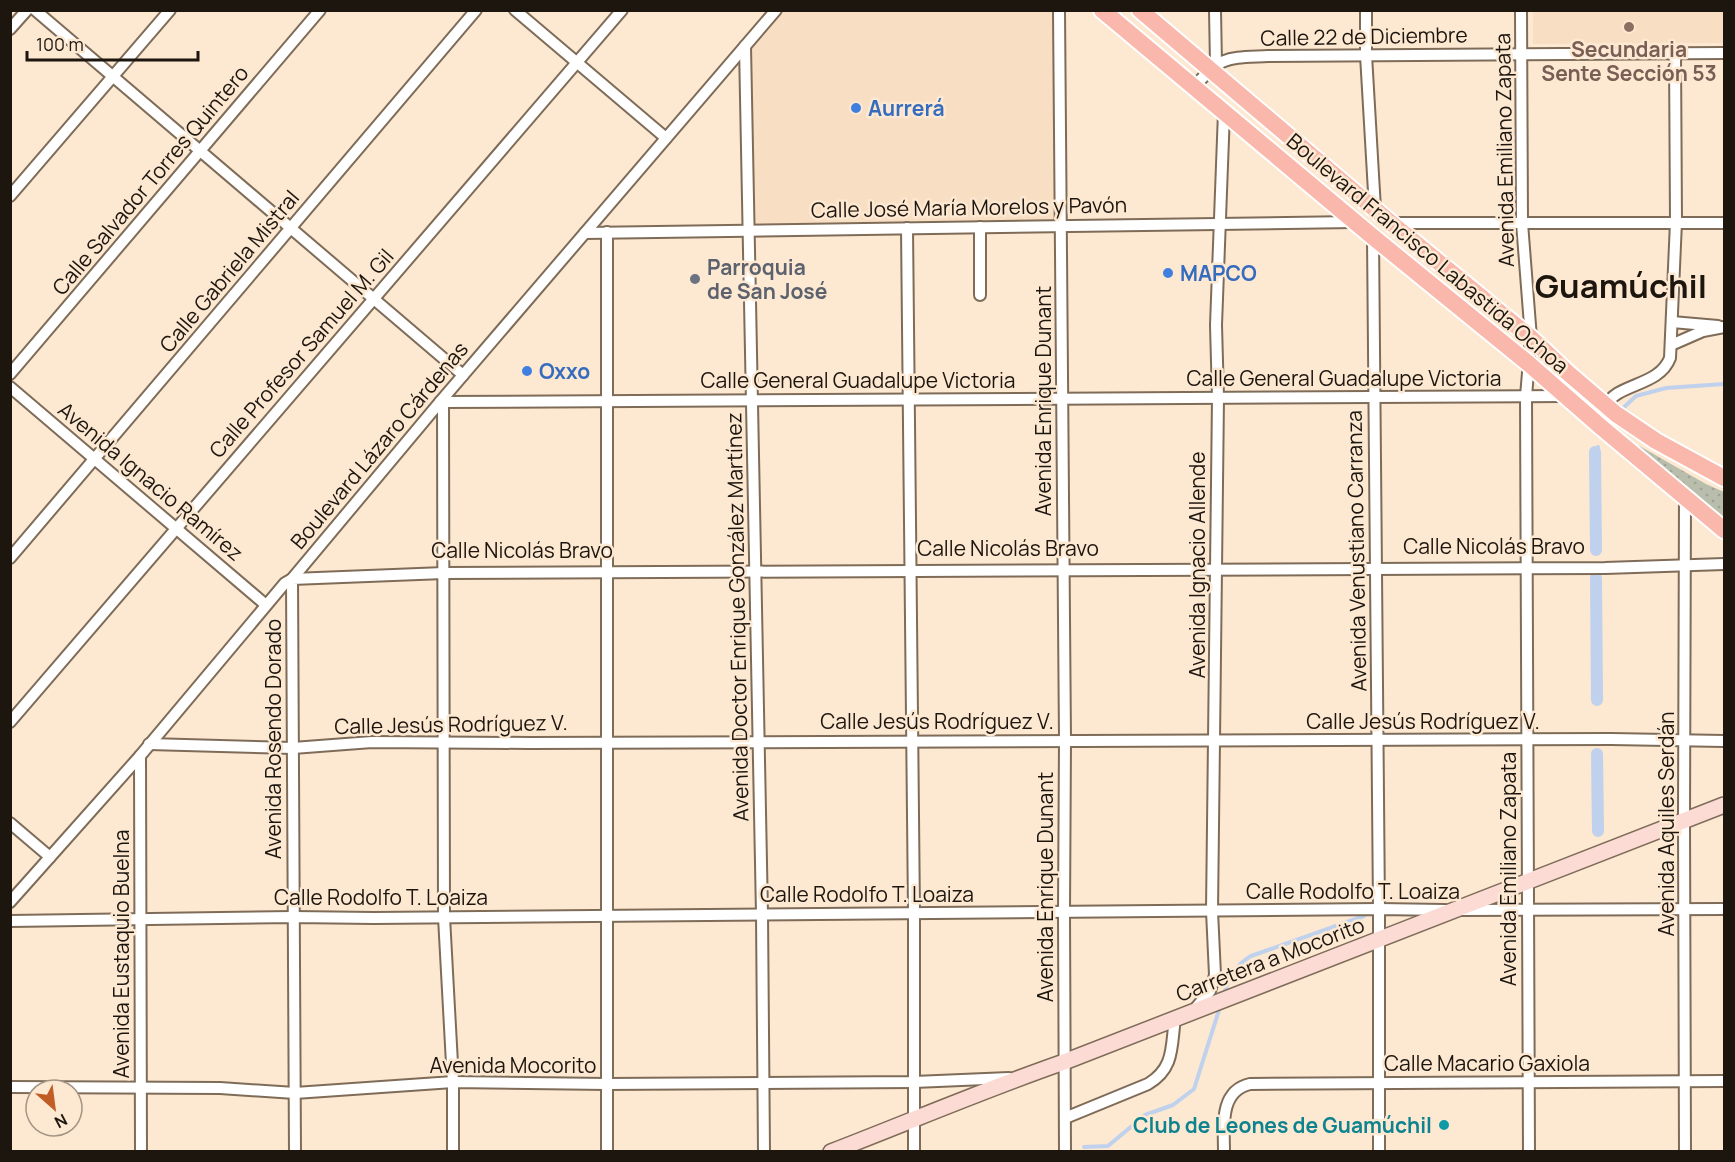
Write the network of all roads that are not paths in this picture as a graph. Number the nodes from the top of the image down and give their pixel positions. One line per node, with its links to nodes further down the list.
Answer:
1 (27, 10): 15 (street)
2 (35, 10): 23 (street)
3 (170, 10): 23 (street)
4 (320, 10): 27 (street, Calle Salvador Torres Quintero)
5 (476, 10): 38 (street, Calle Gabriela Mistral)
6 (515, 10): 21 (street)
7 (622, 10): 21 (street, Calle Profesor Samuel M. Gil)
8 (776, 10): 16 (street, Boulevard Lázaro Cárdenas)
9 (1059, 10): 36 (street, Avenida Enrique Dunant)
10 (1102, 10): 24 (main road, Boulevard Francisco Labastida Ochoa)
11 (1140, 10): 22 (main road)
12 (1215, 10): 22 (street)
13 (1366, 10): 20 (street)
14 (1521, 10): 19 (street, Avenida Emiliano Zapata)
15 (10, 29)
16 (745, 46): 26 (street, Boulevard Lázaro Cárdenas); 40 (street, Avenida Doctor Enrique González Martínez)
17 (1675, 53): 18 (street, Calle 22 de Diciembre); 19 (street, Calle 22 de Diciembre); 31 (street)
18 (1725, 53)
19 (1521, 54): 20 (street, Calle 22 de Diciembre); 32 (street, Avenida Emiliano Zapata)
20 (1366, 55): 22 (street, Calle 22 de Diciembre); 29 (street)
21 (576, 63): 26 (street); 45 (street, Calle Profesor Samuel M. Gil)
22 (1213, 67): 24 (street); 29 (main road)
23 (113, 77): 27 (street); 28 (street)
24 (1194, 87): 25 (main road, Boulevard Francisco Labastida Ochoa)
25 (1224, 112): 30 (main road, Boulevard Francisco Labastida Ochoa); 34 (street, Avenida Ignacio Allende)
26 (666, 138): 42 (street, Boulevard Lázaro Cárdenas)
27 (200, 151): 38 (street); 51 (street, Calle Salvador Torres Quintero)
28 (10, 196)
29 (1375, 209): 35 (main road)
30 (1354, 222): 34 (street, Calle José María Morelos y Pavón); 43 (main road, Boulevard Francisco Labastida Ochoa)
31 (1676, 222): 32 (street); 33 (street); 46 (street)
32 (1522, 223): 35 (street); 48 (street, Avenida Emiliano Zapata)
33 (1725, 223)
34 (1219, 224): 36 (street, Calle José María Morelos y Pavón); 57 (street, Avenida Ignacio Allende)
35 (1391, 224): 48 (main road)
36 (1061, 226): 37 (street, Calle José María Morelos y Pavón); 59 (street, Avenida Enrique Dunant)
37 (980, 227): 39 (street, Calle José María Morelos y Pavón); 44 (street)
38 (291, 228): 45 (street); 64 (street, Calle Gabriela Mistral)
39 (908, 228): 40 (street, Calle José María Morelos y Pavón); 58 (street)
40 (748, 230): 41 (street, Calle José María Morelos y Pavón); 60 (street, Avenida Doctor Enrique González Martínez)
41 (607, 232): 42 (street, Calle José María Morelos y Pavón); 61 (street)
42 (585, 233): 52 (street, Boulevard Lázaro Cárdenas)
43 (1373, 237): 50 (main road, Boulevard Francisco Labastida Ochoa); 56 (street, Avenida Venustiano Carranza)
44 (980, 295)
45 (374, 299): 52 (street); 67 (street, Calle Profesor Samuel M. Gil)
46 (1672, 322): 47 (street); 49 (street)
47 (1725, 327): 49 (street)
48 (1531, 338): 50 (street, Avenida Emiliano Zapata); 63 (main road)
49 (1671, 345): 63 (street)
50 (1529, 364): 54 (street, Avenida Emiliano Zapata); 55 (main road, Boulevard Francisco Labastida Ochoa)
51 (10, 374)
52 (463, 375): 62 (street, Boulevard Lázaro Cárdenas)
53 (10, 387): 64 (street, Avenida Ignacio Ramírez)
54 (1526, 396): 55 (street, Calle General Guadalupe Victoria); 56 (street, Calle General Guadalupe Victoria); 72 (street, Avenida Emiliano Zapata)
55 (1565, 396): 66 (main road, Boulevard Francisco Labastida Ochoa)
56 (1374, 397): 57 (street, Calle General Guadalupe Victoria); 74 (street, Avenida Venustiano Carranza)
57 (1218, 398): 59 (street, Calle General Guadalupe Victoria); 73 (street, Avenida Ignacio Allende)
58 (909, 399): 59 (street, Calle General Guadalupe Victoria); 60 (street, Calle General Guadalupe Victoria); 76 (street)
59 (1063, 399): 75 (street, Avenida Enrique Dunant)
60 (752, 400): 61 (street, Calle General Guadalupe Victoria); 78 (street, Avenida Doctor Enrique González Martínez)
61 (607, 401): 62 (street, Calle General Guadalupe Victoria); 77 (street)
62 (442, 402): 79 (street); 80 (street, Boulevard Lázaro Cárdenas)
63 (1611, 410): 65 (main road)
64 (94, 459): 67 (street, Avenida Ignacio Ramírez); 69 (street, Calle Gabriela Mistral)
65 (1725, 478)
66 (1685, 497): 68 (main road, Boulevard Francisco Labastida Ochoa); 71 (street, Avenida Aquiles Serdán)
67 (176, 529): 81 (street, Avenida Ignacio Ramírez); 82 (street, Calle Profesor Samuel M. Gil)
68 (1725, 530)
69 (10, 558)
70 (1725, 564): 71 (street, Calle Nicolás Bravo)
71 (1685, 567): 72 (street, Calle Nicolás Bravo); 86 (street, Avenida Aquiles Serdán)
72 (1527, 568): 74 (street, Calle Nicolás Bravo); 85 (street, Avenida Emiliano Zapata)
73 (1216, 569): 74 (street, Calle Nicolás Bravo); 75 (street, Calle Nicolás Bravo); 89 (street, Avenida Ignacio Allende)
74 (1376, 569): 84 (street, Avenida Venustiano Carranza)
75 (1064, 570): 76 (street, Calle Nicolás Bravo); 83 (street, Avenida Enrique Dunant)
76 (911, 571): 78 (street, Calle Nicolás Bravo); 88 (street)
77 (607, 572): 78 (street, Calle Nicolás Bravo); 79 (street, Calle Nicolás Bravo); 92 (street)
78 (755, 572): 87 (street, Avenida Doctor Enrique González Martínez)
79 (444, 573): 80 (street, Calle Nicolás Bravo); 91 (street)
80 (292, 579): 81 (street, Boulevard Lázaro Cárdenas); 94 (street, Avenida Rosendo Dorado)
81 (266, 605): 93 (street, Boulevard Lázaro Cárdenas)
82 (10, 722)
83 (1065, 740): 88 (street, Calle Jesús Rodríguez V.); 89 (street, Calle Jesús Rodríguez V.); 108 (street, Avenida Enrique Dunant)
84 (1378, 740): 85 (street, Calle Jesús Rodríguez V.); 89 (street, Calle Jesús Rodríguez V.); 102 (street, Avenida Venustiano Carranza)
85 (1527, 740): 86 (street, Calle Jesús Rodríguez V.); 100 (street, Avenida Emiliano Zapata)
86 (1685, 740): 90 (street, Calle Jesús Rodríguez V.); 97 (street, Avenida Aquiles Serdán)
87 (759, 741): 88 (street, Calle Jesús Rodríguez V.); 92 (street, Calle Jesús Rodríguez V.); 110 (street, Avenida Doctor Enrique González Martínez)
88 (913, 741): 109 (street)
89 (1215, 741): 107 (street, Avenida Ignacio Allende)
90 (1725, 741)
91 (444, 742): 92 (street, Calle Jesús Rodríguez V.); 94 (street, Calle Jesús Rodríguez V.); 113 (street)
92 (607, 742): 111 (street)
93 (149, 744): 94 (street, Calle Jesús Rodríguez V.); 95 (street, Boulevard Lázaro Cárdenas)
94 (293, 748): 112 (street, Avenida Rosendo Dorado)
95 (140, 756): 99 (street, Boulevard Lázaro Cárdenas); 114 (street, Avenida Eustaquio Buelna)
96 (1725, 805): 97 (main road, Carretera a Mocorito)
97 (1684, 821): 100 (main road, Carretera a Mocorito); 103 (street, Avenida Aquiles Serdán)
98 (10, 823): 99 (street)
99 (50, 857): 101 (street, Boulevard Lázaro Cárdenas)
100 (1527, 881): 105 (main road, Carretera a Mocorito); 106 (street, Avenida Emiliano Zapata)
101 (10, 902)
102 (1380, 909): 105 (street, Calle Rodolfo T. Loaiza); 107 (street, Calle Rodolfo T. Loaiza); 116 (street, Avenida Venustiano Carranza)
103 (1685, 909): 104 (street, Calle Rodolfo T. Loaiza); 106 (street, Calle Rodolfo T. Loaiza); 121 (street, Avenida Aquiles Serdán)
104 (1725, 909)
105 (1452, 910): 106 (street, Calle Rodolfo T. Loaiza); 116 (main road, Carretera a Mocorito)
106 (1528, 910): 126 (street, Avenida Emiliano Zapata)
107 (1212, 911): 108 (street, Calle Rodolfo T. Loaiza); 117 (street, Avenida Ignacio Allende)
108 (1064, 912): 109 (street, Calle Rodolfo T. Loaiza); 119 (street, Avenida Enrique Dunant)
109 (914, 913): 110 (street, Calle Rodolfo T. Loaiza); 125 (street)
110 (762, 915): 111 (street, Calle Rodolfo T. Loaiza); 124 (street, Avenida Doctor Enrique González Martínez)
111 (607, 916): 113 (street, Calle Rodolfo T. Loaiza); 128 (street)
112 (293, 917): 113 (street, Calle Rodolfo T. Loaiza); 114 (street, Calle Rodolfo T. Loaiza); 131 (street, Avenida Rosendo Dorado)
113 (444, 917): 123 (street)
114 (140, 920): 115 (street, Calle Rodolfo T. Loaiza); 130 (street, Avenida Eustaquio Buelna)
115 (10, 921)
116 (1379, 939): 117 (main road, Carretera a Mocorito); 127 (street, Avenida Venustiano Carranza)
117 (1198, 1009): 118 (main road, Carretera a Mocorito)
118 (1175, 1018): 119 (main road, Carretera a Mocorito); 132 (street)
119 (1064, 1062): 120 (main road, Carretera a Mocorito); 132 (street, Avenida Enrique Dunant)
120 (1017, 1078): 125 (street, Avenida Mocorito); 133 (main road, Carretera a Mocorito)
121 (1685, 1081): 122 (street, Calle Macario Gaxiola); 126 (street, Calle Macario Gaxiola); 145 (street, Avenida Aquiles Serdán)
122 (1725, 1081)
123 (453, 1082): 128 (street, Avenida Mocorito); 131 (street, Avenida Mocorito); 136 (street)
124 (764, 1082): 125 (street, Avenida Mocorito); 128 (street, Avenida Mocorito); 138 (street, Avenida Doctor Enrique González Martínez)
125 (914, 1082): 133 (street)
126 (1529, 1082): 127 (street, Calle Macario Gaxiola); 144 (street, Avenida Emiliano Zapata)
127 (1380, 1083): 142 (street, Calle Macario Gaxiola); 143 (street, Avenida Venustiano Carranza)
128 (607, 1084): 137 (street)
129 (10, 1087): 130 (street, Avenida Mocorito)
130 (141, 1087): 131 (street, Avenida Mocorito); 134 (street, Avenida Eustaquio Buelna)
131 (295, 1093): 135 (street, Avenida Rosendo Dorado)
132 (1065, 1118): 141 (street, Avenida Enrique Dunant)
133 (914, 1120): 139 (main road, Carretera a Mocorito); 140 (street)
134 (141, 1152)
135 (295, 1152)
136 (453, 1152)
137 (607, 1152)
138 (764, 1152)
139 (831, 1152)
140 (914, 1152)
141 (1065, 1152)
142 (1224, 1152)
143 (1379, 1152)
144 (1529, 1152)
145 (1685, 1152)

